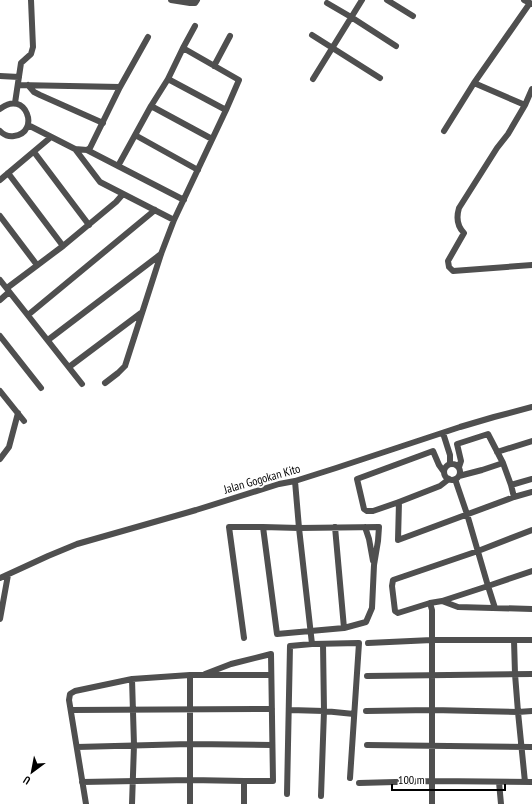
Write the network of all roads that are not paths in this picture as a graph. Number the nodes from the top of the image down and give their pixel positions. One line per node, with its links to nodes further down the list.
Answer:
1 (31, 0): 20 (street)
2 (171, 0): 3 (street)
3 (197, 0)
4 (362, 0): 10 (street)
5 (387, 0): 9 (street)
6 (524, 0): 8 (street)
7 (327, 3): 10 (street)
8 (531, 3): 24 (street)
9 (413, 16)
10 (351, 17): 15 (street); 17 (street)
11 (195, 26): 16 (street)
12 (312, 35): 17 (street)
13 (230, 36): 18 (street)
14 (148, 37): 27 (street)
15 (396, 46)
16 (183, 48): 18 (street); 22 (street)
17 (333, 48): 21 (street); 23 (street)
18 (214, 66): 33 (street)
19 (0, 76): 20 (street)
20 (19, 77): 25 (street)
21 (380, 78)
22 (168, 79): 31 (street); 33 (street)
23 (313, 79)
24 (474, 83): 30 (street); 37 (street)
25 (18, 85): 26 (street); 29 (street)
26 (28, 85): 27 (street); 34 (street)
27 (120, 88): 34 (street)
28 (532, 89): 30 (street)
29 (15, 103): 32 (street); 35 (street)
30 (525, 105): 56 (street)
31 (151, 106): 38 (street); 40 (street)
32 (0, 108)
33 (226, 110): 40 (street)
34 (103, 123): 42 (street)
35 (28, 125): 36 (street); 39 (street)
36 (0, 131)
37 (444, 131)
38 (135, 135): 44 (street); 45 (street)
39 (52, 137): 41 (street); 43 (street)
40 (212, 139): 45 (street)
41 (75, 149): 42 (street); 48 (street)
42 (87, 150): 44 (street)
43 (34, 152): 46 (street); 53 (street)
44 (118, 166): 49 (street)
45 (198, 170): 49 (street)
46 (8, 173): 47 (street); 54 (street)
47 (0, 180)
48 (123, 194): 50 (street); 53 (street)
49 (184, 200): 52 (street)
50 (155, 210): 52 (street); 62 (street)
51 (0, 216): 57 (street)
52 (174, 220): 55 (street)
53 (89, 225): 54 (street)
54 (63, 246): 57 (street)
55 (161, 254): 61 (street); 64 (street)
56 (532, 265)
57 (37, 266): 59 (street)
58 (0, 280): 59 (street)
59 (8, 290): 60 (street); 62 (street)
60 (0, 300)
61 (141, 312): 65 (street); 66 (street)
62 (28, 315): 64 (street)
63 (0, 336): 68 (street)
64 (48, 340): 65 (street)
65 (69, 367): 67 (street)
66 (105, 383)
67 (82, 384)
68 (41, 388)
69 (1, 393): 71 (street)
70 (532, 407): 73 (street, Jalan Gogokan Kito)
71 (18, 413): 72 (street); 76 (street)
72 (24, 420)
73 (443, 433): 78 (street); 83 (street, Jalan Gogokan Kito)
74 (532, 441): 75 (street)
75 (497, 452): 77 (street); 79 (street)
76 (0, 459)
77 (503, 463): 81 (street); 84 (street)
78 (450, 464): 79 (street); 80 (street)
79 (459, 467): 81 (street)
80 (444, 472): 81 (street); 87 (street)
81 (454, 478): 87 (street); 88 (street)
82 (532, 479): 84 (street)
83 (295, 481): 92 (street); 97 (street, Jalan Gogokan Kito)
84 (511, 485): 86 (street)
85 (532, 492): 86 (street)
86 (514, 497): 88 (street)
87 (399, 502): 88 (street)
88 (467, 514): 94 (street)
89 (263, 527): 92 (street); 107 (street); 108 (street)
90 (335, 527): 91 (street); 92 (street); 106 (street)
91 (365, 527): 95 (street); 95 (street)
92 (299, 528): 107 (street)
93 (532, 530): 94 (street)
94 (478, 551): 99 (street); 102 (street)
95 (374, 565): 106 (street)
96 (532, 571): 99 (street)
97 (8, 575): 98 (street, Jalan Gogokan Kito); 100 (street)
98 (0, 578)
99 (488, 586): 101 (street); 103 (street)
100 (3, 591): 105 (street)
101 (442, 601): 102 (street); 103 (street)
102 (430, 603): 109 (street)
103 (496, 608): 104 (street)
104 (532, 609)
105 (0, 620)
106 (344, 628): 107 (street)
107 (310, 632): 113 (street)
108 (244, 638)
109 (432, 640): 110 (street); 112 (street); 120 (street)
110 (514, 640): 111 (street); 116 (street)
111 (532, 640)
112 (368, 643)
113 (312, 644): 114 (street); 127 (street)
114 (324, 644): 129 (street); 133 (street)
115 (205, 674): 118 (street); 119 (street); 119 (street)
116 (515, 674): 117 (street); 120 (street); 132 (street)
117 (532, 674)
118 (190, 675): 122 (street); 123 (street)
119 (271, 675): 124 (street)
120 (433, 675): 121 (street); 128 (street)
121 (367, 676)
122 (132, 679): 125 (street); 126 (street)
123 (190, 709): 124 (street); 126 (street); 134 (street)
124 (272, 709): 136 (street)
125 (71, 710): 126 (street); 139 (street)
126 (133, 710): 135 (street)
127 (290, 710): 129 (street); 152 (street)
128 (432, 710): 130 (street); 132 (street); 138 (street)
129 (324, 711): 133 (street); 153 (street)
130 (366, 711)
131 (532, 711): 132 (street)
132 (518, 712): 140 (street)
133 (354, 714): 142 (street)
134 (190, 744): 135 (street); 136 (street); 143 (street)
135 (134, 745): 139 (street); 144 (street)
136 (272, 745): 145 (street)
137 (367, 745): 138 (street)
138 (432, 746): 140 (street); 146 (street)
139 (77, 747): 147 (street)
140 (522, 747): 141 (street); 150 (street)
141 (532, 747)
142 (350, 778)
143 (190, 780): 144 (street); 145 (street); 156 (street)
144 (133, 781): 147 (street); 155 (street)
145 (244, 781): 157 (street)
146 (432, 781): 148 (street); 149 (street); 158 (street)
147 (82, 782): 154 (street)
148 (359, 782)
149 (499, 782): 150 (street); 159 (street)
150 (525, 782): 151 (street)
151 (532, 782)
152 (287, 794)
153 (321, 796)
154 (86, 804)
155 (132, 804)
156 (190, 804)
157 (244, 804)
158 (432, 804)
159 (501, 804)

